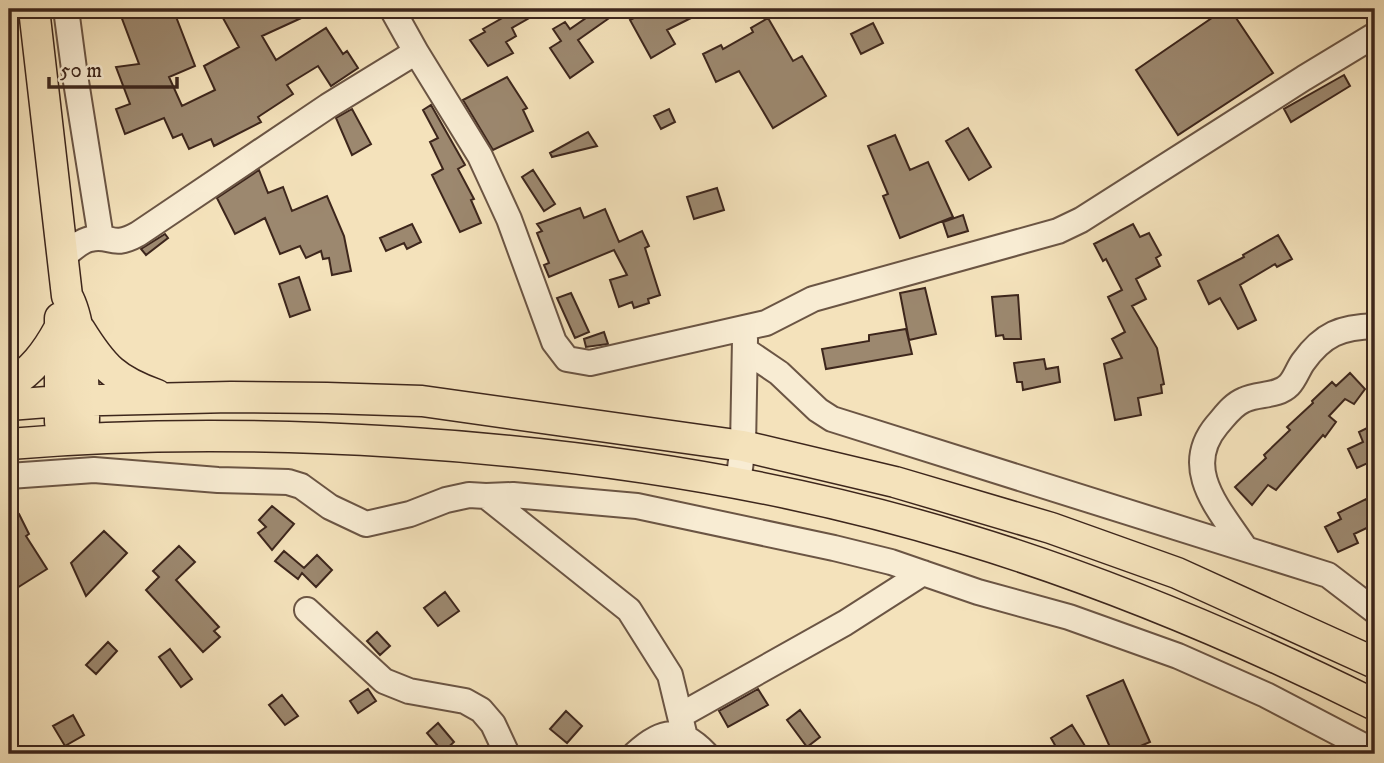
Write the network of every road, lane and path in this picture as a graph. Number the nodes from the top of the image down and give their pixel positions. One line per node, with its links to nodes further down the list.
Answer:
1 (34, 9): 7 (main road)
2 (66, 9): 6 (street)
3 (392, 9): 5 (street)
4 (1375, 35): 10 (street)
5 (416, 52): 6 (street); 10 (street)
6 (102, 238): 7 (street)
7 (62, 258): 9 (main road)
8 (1375, 326): 21 (street)
9 (68, 328): 11 (main road); 12 (main road); 13 (main road)
10 (745, 339): 17 (street); 21 (street)
11 (9, 385)
12 (168, 398): 13 (main road); 17 (main road)
13 (72, 401): 14 (main road); 15 (main road)
14 (9, 405)
15 (72, 439): 16 (main road); 19 (main road)
16 (9, 444)
17 (743, 446): 19 (street); 25 (main road)
18 (9, 476): 20 (street)
19 (738, 482): 26 (main road)
20 (486, 496): 22 (street); 27 (street)
21 (1245, 548): 24 (street)
22 (923, 573): 27 (street); 28 (street)
23 (307, 610): 29 (street)
24 (1375, 611)
25 (1375, 663)
26 (1375, 705)
27 (683, 726): 30 (street); 31 (street)
28 (1375, 752)
29 (507, 754)
30 (635, 754)
31 (706, 754)

